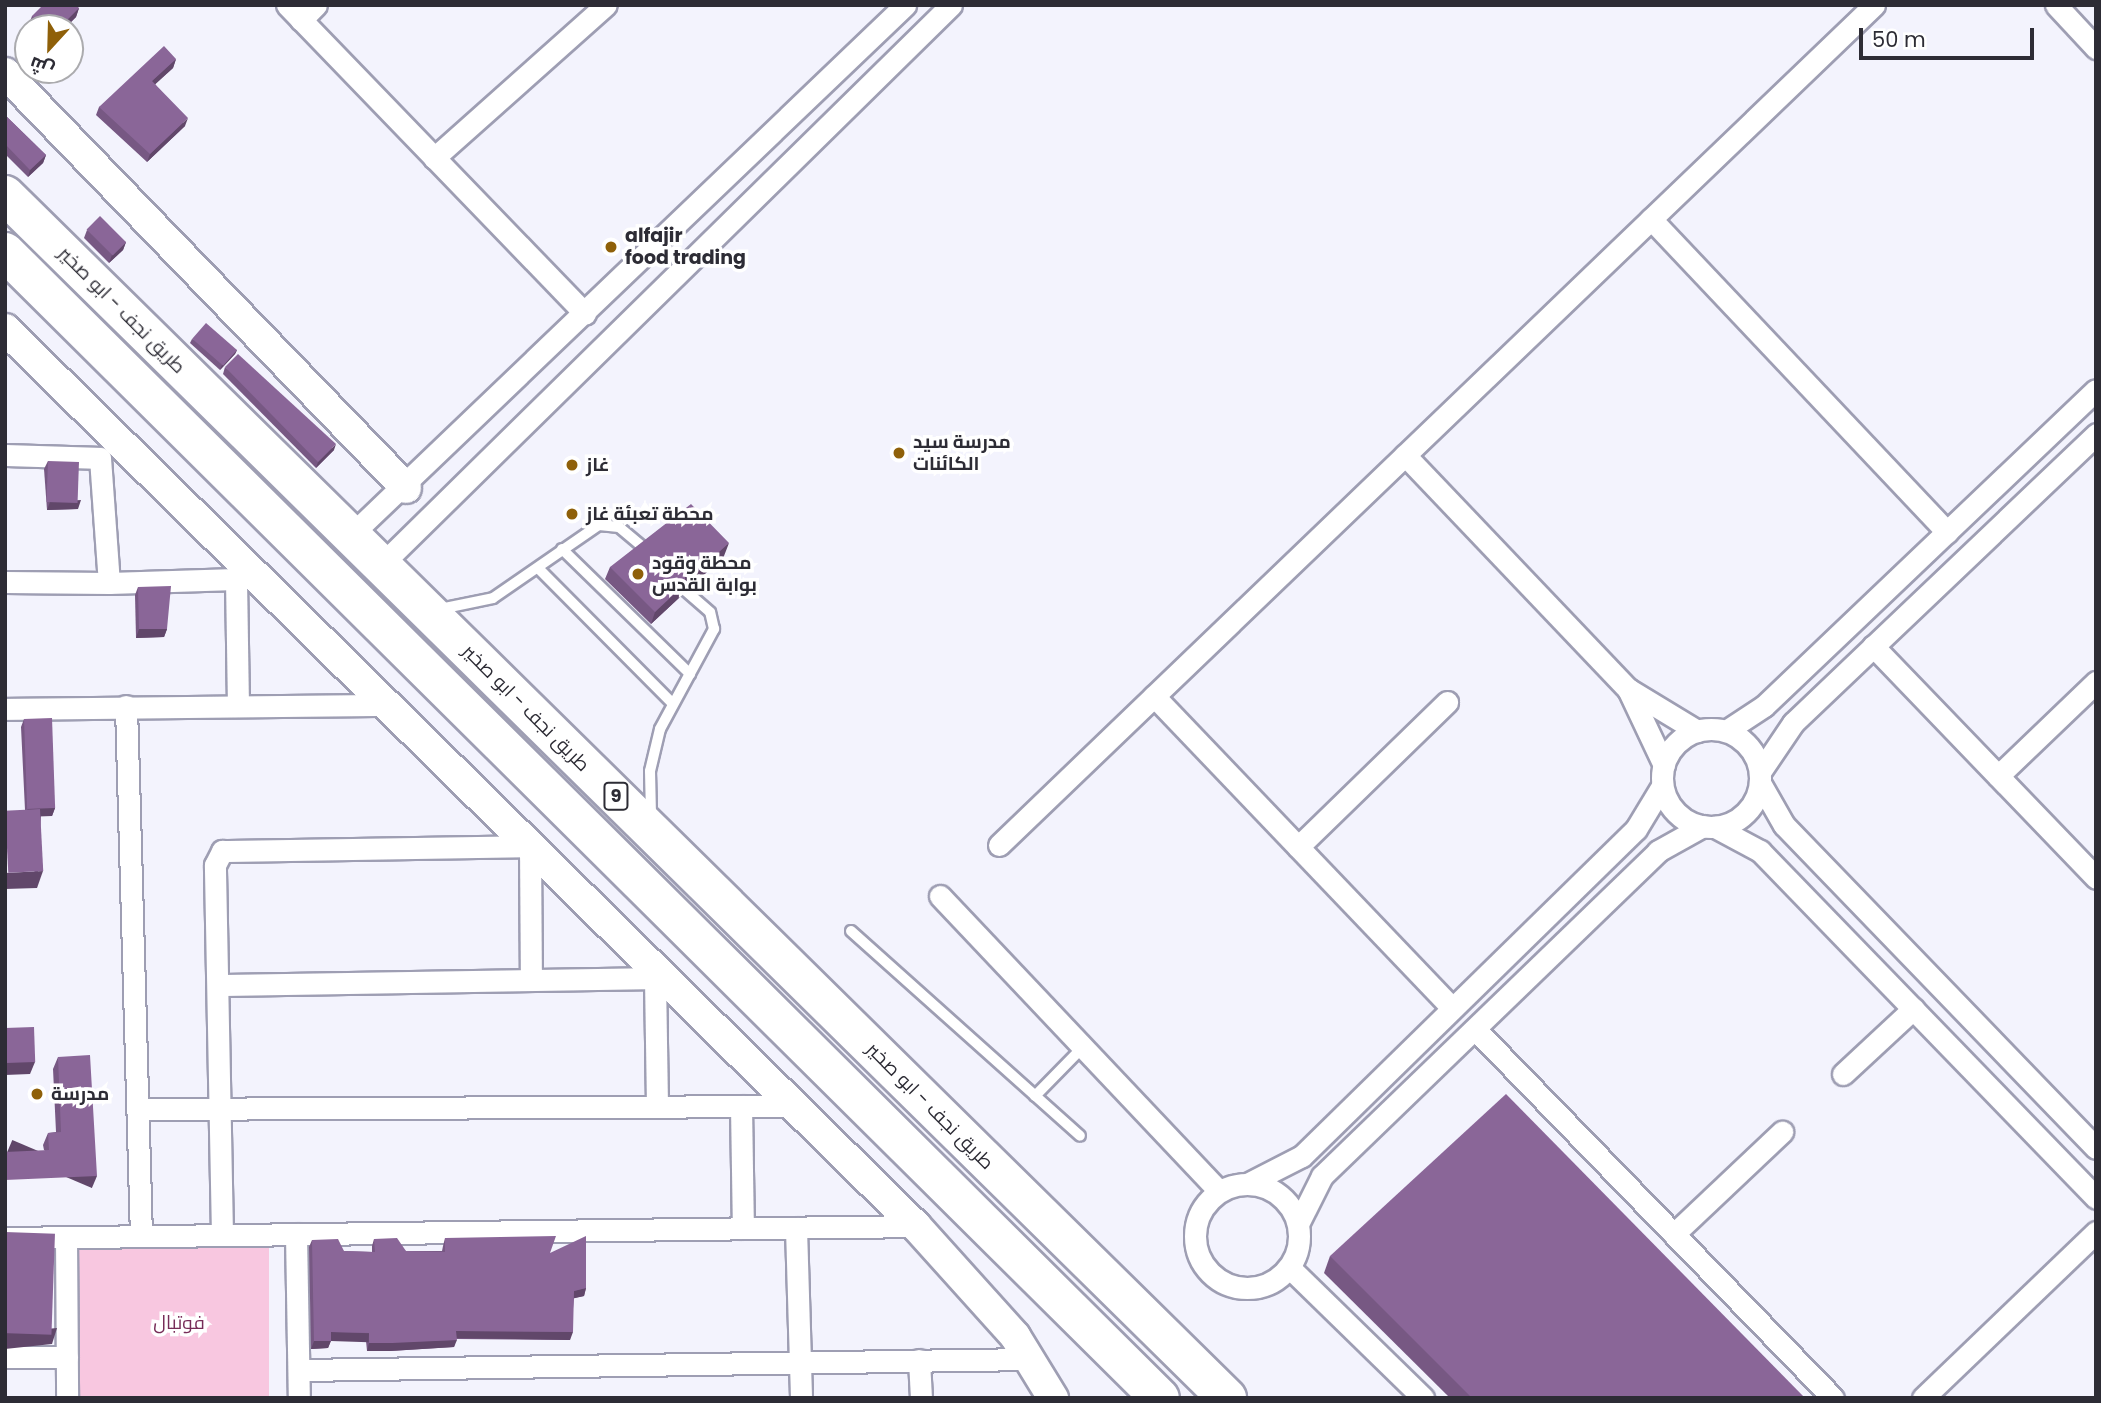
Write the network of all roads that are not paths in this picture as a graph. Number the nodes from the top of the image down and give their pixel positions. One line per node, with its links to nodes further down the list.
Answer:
1 (606, 5): 11 (street)
2 (905, 5): 7 (street)
3 (951, 5): 9 (street)
4 (1874, 5): 13 (street)
5 (2056, 5): 8 (street)
6 (301, 10): 11 (street)
7 (863, 44): 9 (street); 15 (street)
8 (2096, 48)
9 (887, 68): 27 (street)
10 (5, 72): 22 (main road)
11 (434, 158): 15 (street)
12 (5, 195): 24 (highway, طريق نجف - ابو صخير / 9)
13 (1651, 219): 21 (street); 23 (street)
14 (5, 252): 101 (highway, 9)
15 (585, 314): 22 (street)
16 (5, 329): 19 (main road)
17 (2096, 390): 23 (street)
18 (2096, 433): 34 (street)
19 (109, 449): 20 (street); 29 (main road); 31 (street)
20 (5, 455)
21 (1405, 455): 37 (street); 38 (street)
22 (406, 488): 24 (street)
23 (1947, 532): 46 (street)
24 (351, 535): 27 (highway, طريق نجف - ابو صخير / 9)
25 (642, 546): 26 (lane)
26 (562, 550): 28 (lane); 35 (lane)
27 (381, 565): 33 (highway, طريق نجف - ابو صخير / 9)
28 (538, 568): 33 (lane); 40 (lane)
29 (246, 577): 31 (street); 41 (main road); 43 (street)
30 (5, 582): 31 (street)
31 (109, 583)
32 (686, 591): 35 (lane)
33 (425, 608): 51 (highway, طريق نجف - ابو صخير / 9)
34 (1873, 646): 48 (street); 49 (street)
35 (690, 674): 40 (lane)
36 (2096, 682): 48 (street)
37 (1629, 689): 45 (street); 47 (street)
38 (1154, 696): 52 (street); 54 (street)
39 (1447, 702): 54 (street)
40 (672, 703): 51 (lane)
41 (390, 705): 43 (street); 53 (main road)
42 (126, 706): 43 (street); 44 (street); 70 (street)
43 (238, 706)
44 (5, 709)
45 (1698, 731): 46 (street); 47 (street)
46 (1726, 731): 49 (street)
47 (1663, 775): 50 (street); 61 (street)
48 (1998, 776): 55 (street)
49 (1760, 778): 50 (street); 74 (street)
50 (1709, 827): 62 (street); 63 (street)
51 (652, 832): 102 (highway, طريق نجف - ابو صخير / 9)
52 (999, 845)
53 (530, 846): 58 (street); 59 (main road); 60 (street)
54 (1298, 847): 61 (street)
55 (2096, 878)
56 (940, 896): 64 (street)
57 (850, 931): 66 (lane)
58 (531, 976): 59 (street); 60 (street)
59 (660, 978): 67 (street); 69 (main road)
60 (218, 985): 71 (street)
61 (1452, 1008): 75 (street)
62 (1913, 1009): 65 (street); 77 (street)
63 (1475, 1029): 78 (street); 84 (street)
64 (1085, 1045): 66 (lane); 76 (street)
65 (1843, 1074)
66 (1035, 1096): 73 (lane)
67 (657, 1106): 68 (street); 71 (street)
68 (741, 1106): 69 (street); 81 (street)
69 (796, 1106): 79 (main road)
70 (136, 1109): 71 (street); 86 (street)
71 (220, 1109): 85 (street)
72 (1782, 1132): 84 (street)
73 (1080, 1136)
74 (2096, 1148)
75 (1249, 1183): 76 (street); 78 (street)
76 (1219, 1191): 89 (street)
77 (2096, 1198)
78 (1299, 1223): 89 (street)
79 (916, 1226): 80 (street); 92 (main road)
80 (796, 1227): 81 (street); 94 (street)
81 (743, 1228): 83 (street)
82 (2096, 1233): 105 (street)
83 (296, 1234): 85 (street); 95 (street)
84 (1674, 1234): 104 (street)
85 (222, 1235): 86 (street)
86 (141, 1236): 87 (street)
87 (66, 1237): 88 (street); 91 (street)
88 (5, 1238)
89 (1290, 1268): 103 (street)
90 (5, 1357): 91 (street)
91 (67, 1357): 96 (street)
92 (1030, 1359): 93 (street); 100 (main road)
93 (919, 1360): 94 (street); 99 (street)
94 (800, 1362): 95 (street); 98 (street)
95 (299, 1370): 97 (street)
96 (67, 1398)
97 (299, 1398)
98 (801, 1398)
99 (920, 1398)
100 (1053, 1398)
101 (1160, 1398)
102 (1227, 1398)
103 (1423, 1398)
104 (1833, 1398)
105 (1923, 1398)

